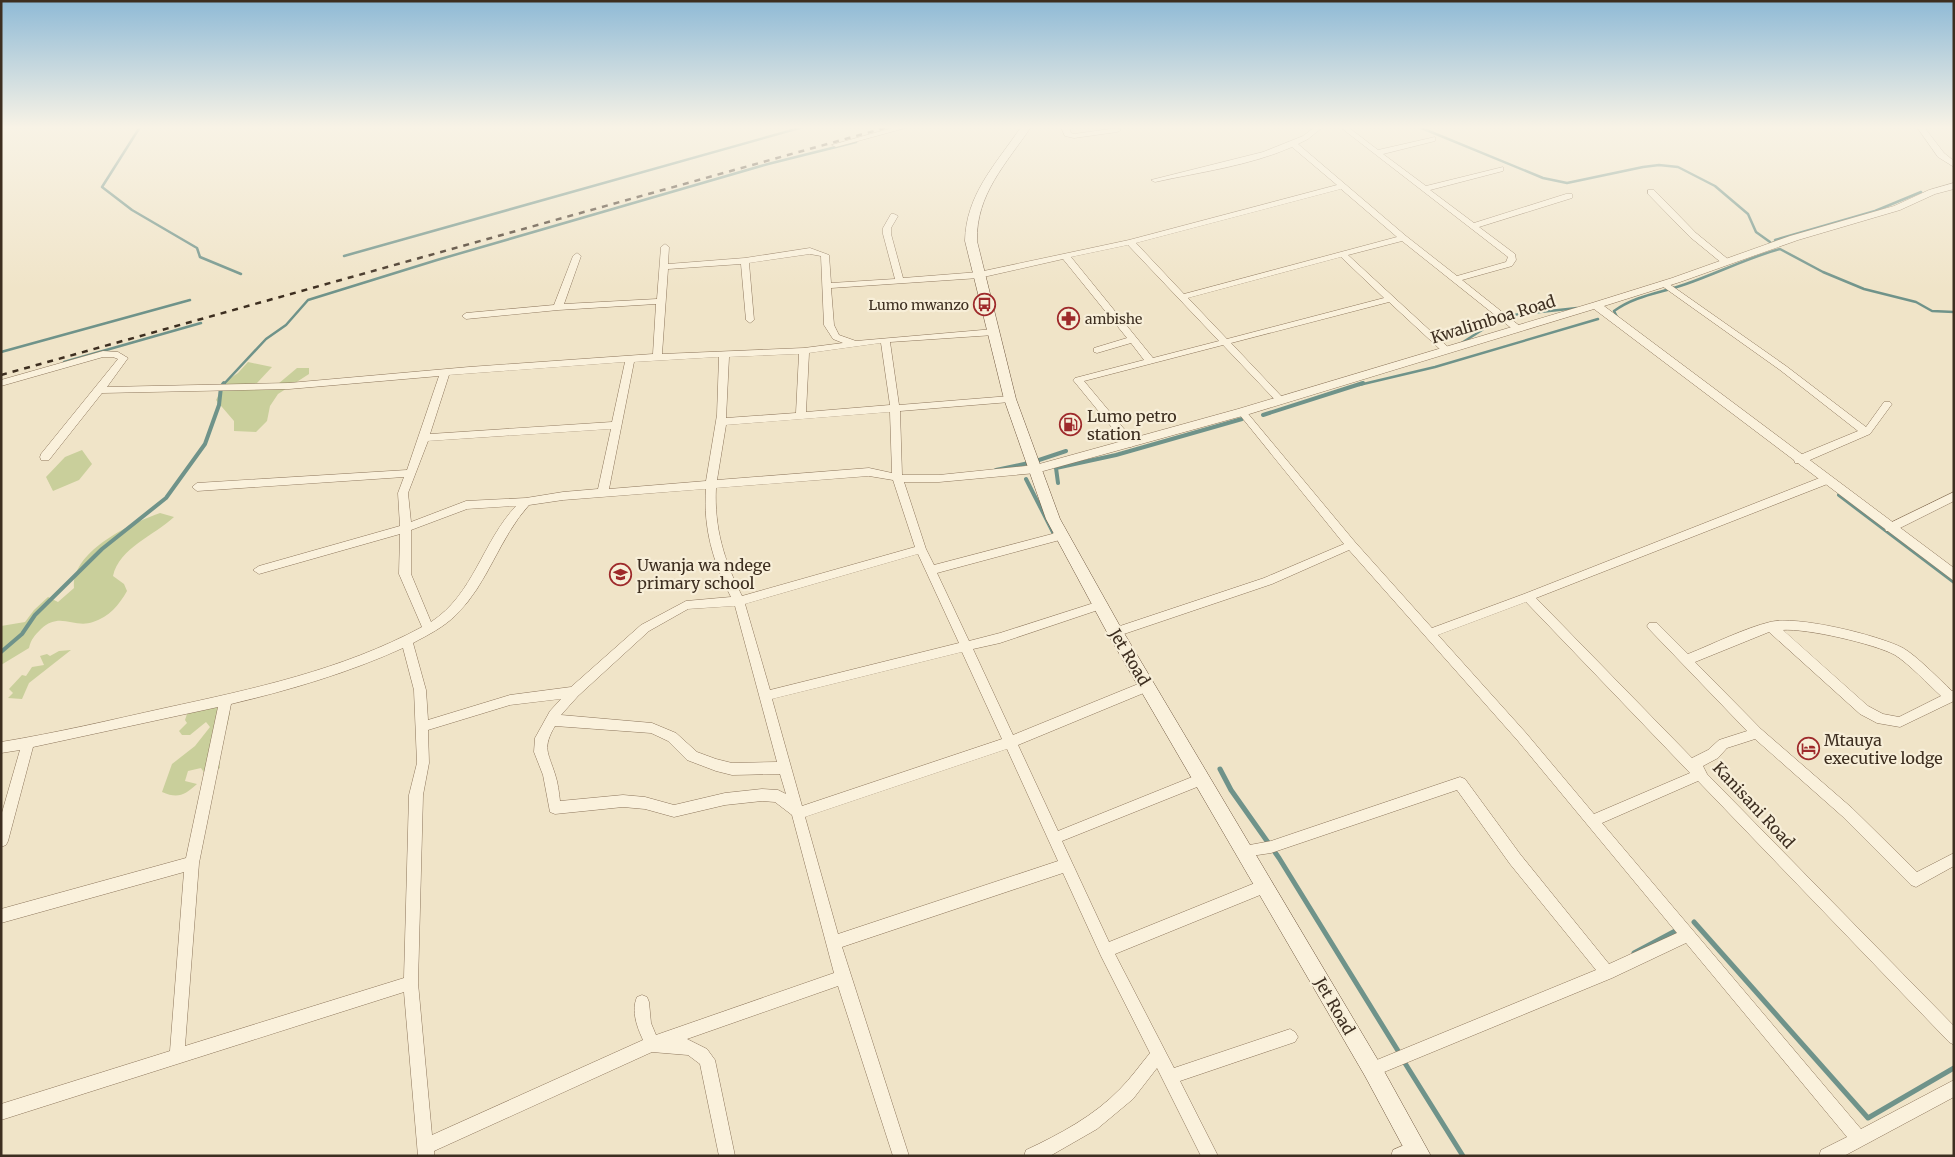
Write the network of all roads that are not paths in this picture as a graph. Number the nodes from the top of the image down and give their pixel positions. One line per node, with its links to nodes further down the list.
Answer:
1 (990, 181): 21 (main road, Jet Road)
2 (1338, 181): 5 (street)
3 (1414, 181): 7 (street)
4 (1455, 181): 7 (street)
5 (1344, 186): 12 (street); 13 (street)
6 (1954, 186): 19 (street, Kwalimboa Road)
7 (1425, 189): 11 (street)
8 (1651, 192): 19 (street)
9 (1569, 196): 11 (street)
10 (894, 216): 23 (street)
11 (1473, 226): 22 (street)
12 (1403, 238): 15 (street); 22 (street)
13 (1130, 242): 17 (street); 26 (street)
14 (664, 247): 20 (street)
15 (1342, 254): 26 (street); 27 (street)
16 (577, 256): 30 (street)
17 (1066, 257): 21 (street); 35 (street)
18 (745, 262): 20 (street); 25 (street); 32 (street)
19 (1726, 262): 24 (street, Kwalimboa Road)
20 (664, 267): 28 (street)
21 (979, 275): 23 (street); 34 (main road, Jet Road)
22 (1457, 279): 33 (street)
23 (900, 282): 25 (street)
24 (1665, 284): 29 (street, Kwalimboa Road); 57 (street)
25 (827, 286): 38 (street)
26 (1182, 297): 37 (street)
27 (1391, 299): 37 (street); 40 (street)
28 (662, 301): 30 (street); 43 (street)
29 (1596, 305): 33 (street, Kwalimboa Road); 61 (street)
30 (558, 307): 31 (street)
31 (466, 316)
32 (750, 320)
33 (1518, 329): 40 (street, Kwalimboa Road)
34 (994, 332): 36 (street); 49 (main road, Jet Road)
35 (1133, 339): 39 (street); 45 (street)
36 (885, 340): 38 (street); 52 (street)
37 (1227, 343): 45 (street); 50 (street)
38 (857, 344): 41 (street)
39 (1097, 350)
40 (1446, 350): 50 (street, Kwalimboa Road)
41 (804, 351): 42 (street); 54 (street)
42 (724, 354): 43 (street); 55 (street)
43 (657, 357): 44 (street)
44 (630, 359): 46 (street); 56 (street)
45 (1151, 362): 59 (street)
46 (445, 373): 48 (street); 58 (street)
47 (1, 383): 48 (street)
48 (102, 390): 60 (street)
49 (1010, 399): 52 (street); 62 (main road, Jet Road)
50 (1281, 401): 53 (street, Kwalimboa Road)
51 (1887, 404): 57 (street)
52 (895, 410): 54 (street); 64 (street)
53 (1242, 412): 59 (street, Kwalimboa Road); 74 (street)
54 (801, 416): 55 (street)
55 (722, 422): 66 (street)
56 (616, 425): 58 (street); 68 (street)
57 (1866, 432): 61 (street)
58 (424, 438): 63 (street)
59 (1131, 444): 62 (street, Kwalimboa Road)
60 (45, 457)
61 (1799, 460): 65 (street)
62 (1036, 469): 64 (street); 73 (main road, Jet Road)
63 (409, 473): 67 (street); 71 (street)
64 (897, 478): 66 (street); 75 (street)
65 (1826, 480): 72 (street); 79 (street)
66 (712, 484): 68 (street); 80 (street)
67 (197, 487)
68 (603, 493): 70 (street)
69 (1954, 496): 72 (street)
70 (526, 502): 71 (street); 84 (street)
71 (406, 528): 76 (street); 84 (street)
72 (1890, 528): 78 (street)
73 (1061, 533): 77 (street); 81 (main road, Jet Road)
74 (1351, 545): 85 (street); 86 (street)
75 (921, 550): 77 (street); 80 (street)
76 (259, 570)
77 (931, 570): 88 (street)
78 (1954, 576)
79 (1528, 598): 86 (street); 102 (street, Kanisani Road)
80 (739, 601): 91 (street); 92 (street)
81 (1100, 605): 85 (main road, Jet Road); 88 (street)
82 (1653, 626): 89 (street)
83 (1771, 626): 89 (street); 93 (street); 93 (street)
84 (428, 628): 87 (street)
85 (1115, 632): 90 (main road, Jet Road)
86 (1431, 633): 105 (street)
87 (407, 641): 94 (street); 96 (street)
88 (968, 647): 92 (street); 98 (street)
89 (1687, 660): 97 (street)
90 (1148, 686): 98 (street); 103 (main road, Jet Road)
91 (574, 692): 95 (street); 96 (street)
92 (765, 696): 101 (street)
93 (1952, 696)
94 (226, 700): 99 (street); 110 (street)
95 (552, 720): 101 (street); 104 (street)
96 (422, 727): 119 (street)
97 (1757, 733): 102 (street); 109 (street)
98 (1011, 742): 104 (street); 106 (street)
99 (28, 743): 100 (street); 107 (street)
100 (1, 748)
101 (786, 768): 104 (street)
102 (1702, 774): 105 (street); 122 (street, Kanisani Road)
103 (1202, 779): 106 (street); 108 (main road, Jet Road)
104 (799, 813): 115 (street)
105 (1592, 821): 114 (street)
106 (1055, 838): 111 (street)
107 (1, 841)
108 (1244, 851): 112 (main road, Jet Road); 117 (street)
109 (1954, 859)
110 (192, 863): 113 (street); 125 (street)
111 (1066, 865): 115 (street); 116 (street)
112 (1265, 886): 116 (street); 126 (main road, Jet Road)
113 (1, 916)
114 (1688, 935): 117 (street); 130 (street)
115 (833, 943): 118 (street)
116 (1106, 951): 124 (street)
117 (1607, 973): 126 (street)
118 (843, 976): 123 (street); 135 (street)
119 (411, 983): 125 (street); 131 (street)
120 (642, 1002): 123 (street)
121 (1290, 1037): 127 (street)
122 (1954, 1037)
123 (652, 1044): 131 (street); 134 (street)
124 (1157, 1056): 127 (street); 132 (street)
125 (177, 1057): 129 (street)
126 (1372, 1069): 133 (main road, Jet Road)
127 (1170, 1077): 137 (street)
128 (1954, 1088): 130 (street)
129 (1, 1112)
130 (1858, 1138): 139 (street)
131 (426, 1151)
132 (1049, 1152): 136 (street)
133 (1418, 1152): 138 (street)
134 (727, 1156)
135 (901, 1156)
136 (1032, 1156)
137 (1210, 1156)
138 (1399, 1156)
139 (1827, 1156)

